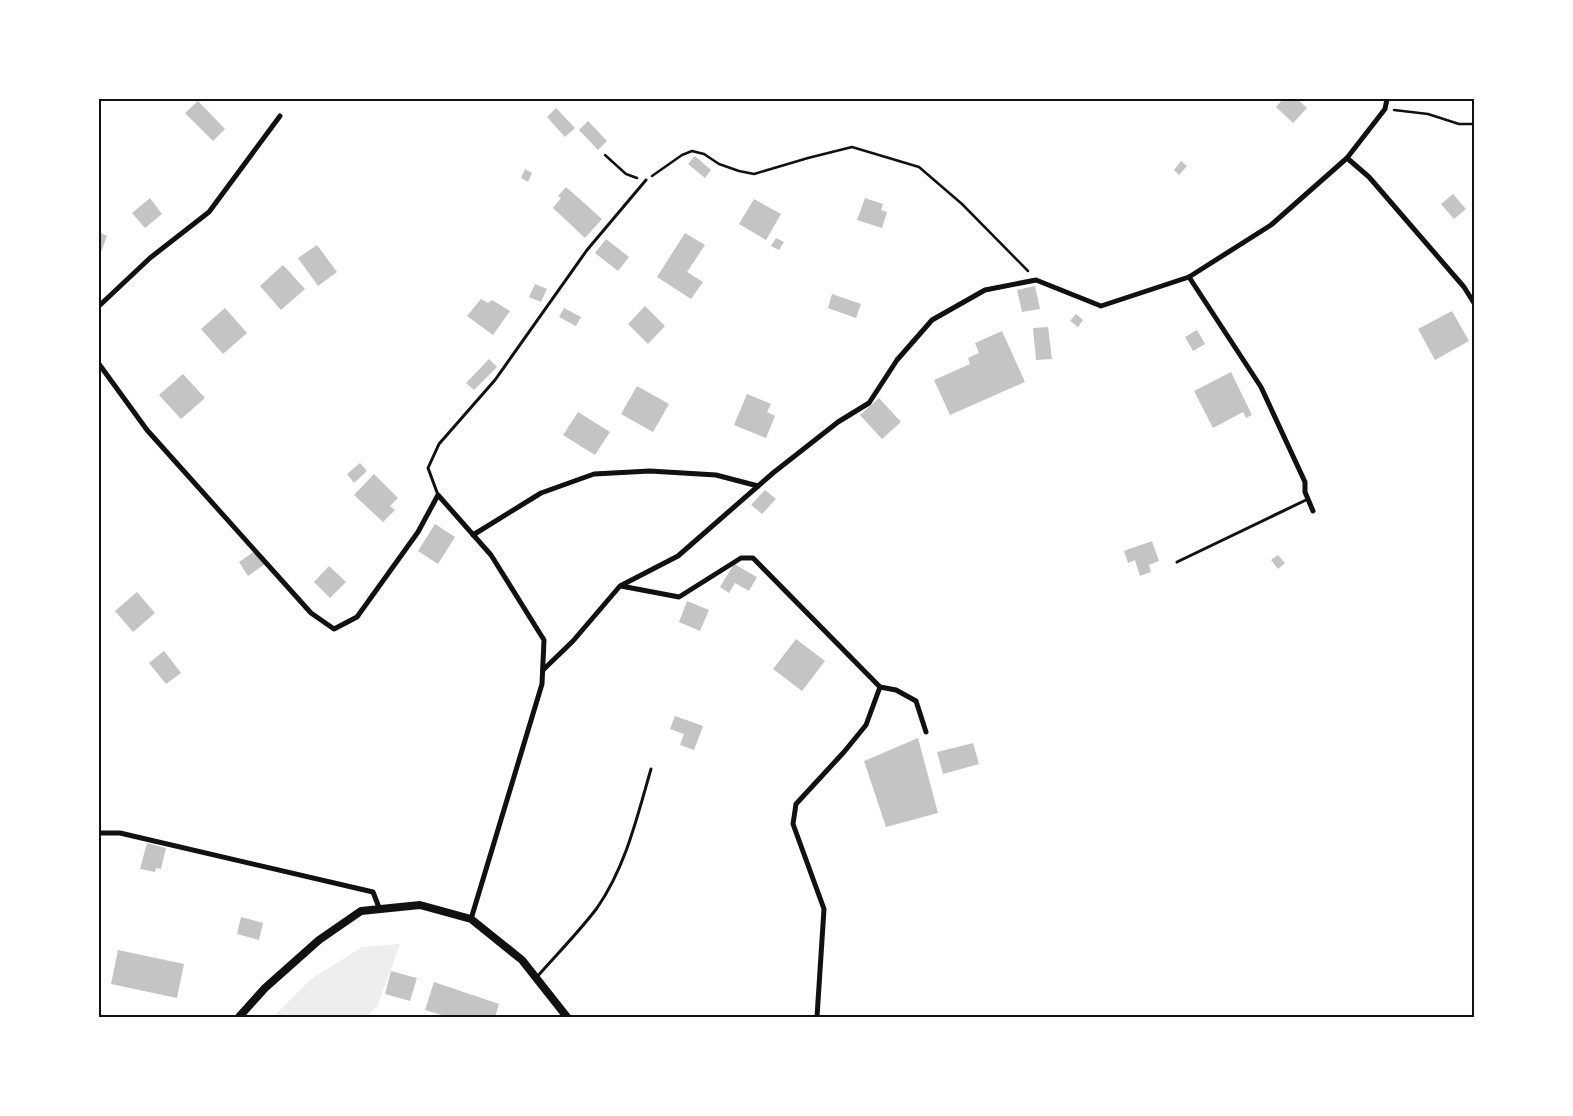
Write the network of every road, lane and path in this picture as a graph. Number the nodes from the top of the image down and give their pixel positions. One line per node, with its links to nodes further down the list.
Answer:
1 (1386, 99): 2 (street)
2 (1385, 109): 4 (path); 6 (street)
3 (280, 116): 11 (street)
4 (1474, 124)
5 (605, 155): 7 (path)
6 (1346, 158): 8 (street); 10 (street)
7 (646, 180): 9 (path); 14 (lane)
8 (1189, 277): 9 (street); 15 (street)
9 (1036, 280): 13 (street)
10 (1474, 303)
11 (99, 306)
12 (99, 364): 14 (street)
13 (758, 486): 17 (street); 19 (street)
14 (438, 494): 17 (street)
15 (1308, 500): 16 (street); 18 (lane)
16 (1313, 511)
17 (473, 535): 20 (street)
18 (1177, 562)
19 (620, 586): 20 (street); 21 (street)
20 (543, 670): 26 (street)
21 (880, 687): 22 (street); 30 (street)
22 (926, 732)
23 (651, 768): 27 (lane)
24 (99, 833): 25 (street)
25 (380, 910): 26 (street); 28 (street)
26 (471, 919): 27 (street)
27 (536, 978): 29 (street)
28 (240, 1017)
29 (567, 1017)
30 (817, 1017)

